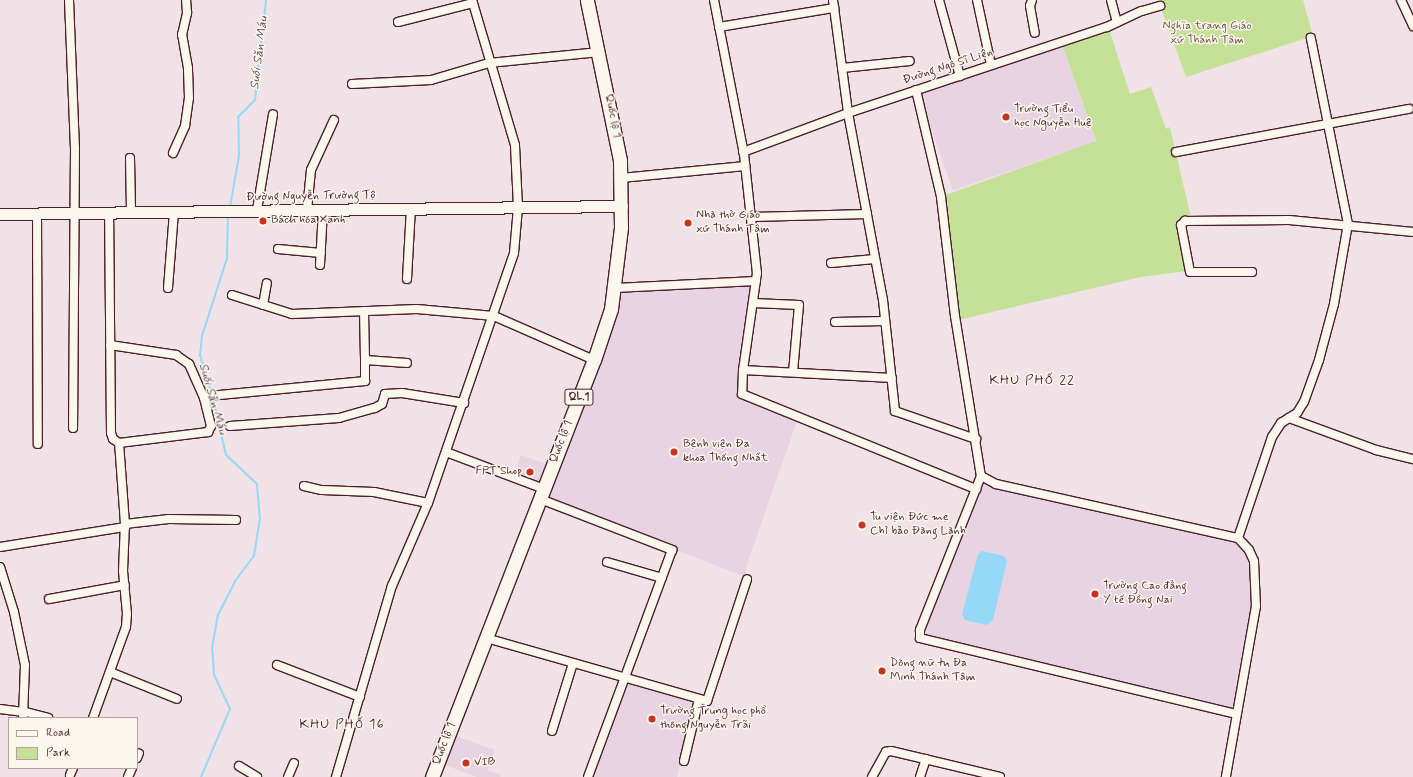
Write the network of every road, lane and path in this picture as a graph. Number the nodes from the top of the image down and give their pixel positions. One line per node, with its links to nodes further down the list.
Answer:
1 (69, 0): 48 (street)
2 (186, 0): 34 (street)
3 (587, 0): 19 (highway, Quốc lộ 1 / QL.1)
4 (714, 0): 16 (street)
5 (939, 0): 24 (street)
6 (977, 0): 22 (street)
7 (1032, 0): 17 (street)
8 (1111, 0): 14 (street)
9 (1401, 0): 15 (street)
10 (473, 1): 13 (street); 21 (street)
11 (833, 4): 16 (street); 23 (street)
12 (1160, 6): 14 (street, Đường Ngô Sĩ Liên)
13 (398, 22)
14 (1117, 22): 22 (street, Đường Ngô Sĩ Liên)
15 (1413, 26)
16 (719, 27): 32 (street)
17 (1035, 33)
18 (1311, 38): 31 (street)
19 (599, 52): 21 (street); 37 (highway, Quốc lộ 1 / QL.1)
20 (910, 61): 23 (street)
21 (489, 63): 25 (street); 39 (street)
22 (991, 65): 24 (street, Đường Ngô Sĩ Liên)
23 (842, 68): 28 (street)
24 (960, 76): 26 (street, Đường Ngô Sĩ Liên)
25 (352, 84)
26 (916, 90): 28 (street, Đường Ngô Sĩ Liên); 84 (street)
27 (1409, 109): 31 (street)
28 (848, 113): 32 (street, Đường Ngô Sĩ Liên); 50 (street)
29 (273, 114): 41 (street)
30 (334, 120): 42 (street)
31 (1327, 124): 33 (street); 52 (street)
32 (743, 152): 36 (street)
33 (1176, 152)
34 (173, 153)
35 (130, 158): 46 (street)
36 (745, 166): 37 (street); 51 (street)
37 (621, 178): 38 (highway, Quốc lộ 1 / QL.1)
38 (622, 206): 39 (main road, Đường Nguyễn Trường Tộ); 64 (highway, Quốc lộ 1 / QL.1)
39 (518, 207): 40 (main road, Đường Nguyễn Trường Tộ); 69 (street)
40 (411, 208): 43 (main road, Đường Nguyễn Trường Tộ); 60 (street)
41 (257, 210): 42 (main road, Đường Nguyễn Trường Tộ); 44 (main road, Đường Nguyễn Trường Tộ)
42 (307, 210): 43 (main road, Đường Nguyễn Trường Tộ)
43 (323, 210): 55 (street)
44 (174, 211): 46 (main road, Đường Nguyễn Trường Tộ); 63 (street)
45 (109, 212): 46 (main road, Đường Nguyễn Trường Tộ); 48 (main road, Đường Nguyễn Trường Tộ); 72 (street)
46 (131, 212)
47 (37, 213): 48 (main road, Đường Nguyễn Trường Tộ); 49 (main road, Đường Nguyễn Trường Tộ); 86 (street)
48 (75, 213): 83 (street)
49 (0, 214)
50 (867, 214): 51 (street); 56 (street)
51 (752, 217): 61 (street)
52 (1348, 224): 53 (street); 59 (street); 81 (street)
53 (1413, 232)
54 (278, 249): 55 (street)
55 (321, 253): 58 (street)
56 (875, 259): 57 (street); 70 (street)
57 (831, 263)
58 (320, 265)
59 (1252, 272)
60 (407, 279)
61 (756, 281): 64 (street); 66 (street)
62 (267, 283): 67 (street)
63 (168, 288)
64 (615, 288): 74 (highway, Quốc lộ 1 / QL.1)
65 (232, 295): 67 (street)
66 (753, 303): 76 (street); 77 (street)
67 (263, 306): 68 (street)
68 (364, 311): 69 (street); 73 (street)
69 (494, 316): 74 (street); 80 (street)
70 (885, 321): 71 (street); 78 (street)
71 (835, 322)
72 (110, 345): 79 (street); 85 (street)
73 (365, 360): 75 (street); 79 (street)
74 (594, 360): 92 (highway, Quốc lộ 1 / QL.1)
75 (407, 363)
76 (742, 370): 77 (street); 91 (street)
77 (793, 372): 78 (street)
78 (892, 378): 84 (street)
79 (210, 396): 85 (street)
80 (464, 403): 82 (street); 87 (street)
81 (1289, 418): 88 (street); 96 (street)
82 (230, 426)
83 (73, 428)
84 (976, 439): 89 (street)
85 (119, 443): 95 (street)
86 (38, 444)
87 (446, 452): 92 (street); 93 (street)
88 (1413, 459)
89 (981, 476): 91 (street); 96 (street)
90 (304, 486): 93 (street)
91 (976, 489): 113 (street)
92 (542, 494): 100 (street); 104 (highway, Quốc lộ 1 / QL.1)
93 (428, 503): 109 (street)
94 (236, 520): 95 (street)
95 (125, 526): 97 (street); 102 (street)
96 (1238, 538): 113 (street)
97 (0, 547)
98 (607, 562): 100 (street)
99 (0, 567): 114 (street)
100 (662, 578): 108 (street)
101 (748, 579): 111 (street)
102 (125, 585): 103 (street); 107 (street)
103 (49, 599)
104 (486, 638): 105 (street); 126 (highway, Quốc lộ 1 / QL.1)
105 (573, 663): 108 (street); 117 (street)
106 (277, 665): 109 (street)
107 (110, 672): 110 (street); 116 (street)
108 (625, 678): 111 (street); 127 (street)
109 (360, 696): 125 (street)
110 (177, 699)
111 (699, 699): 119 (street)
112 (0, 709): 114 (street)
113 (1236, 714): 131 (street)
114 (23, 715): 115 (street)
115 (40, 717)
116 (93, 717)
117 (552, 731)
118 (926, 759): 122 (street); 128 (street); 129 (street)
119 (684, 761)
120 (294, 762): 124 (street)
121 (239, 766): 123 (street)
122 (977, 774): 130 (street)
123 (257, 777)
124 (288, 777)
125 (336, 777)
126 (432, 777)
127 (588, 777)
128 (872, 777)
129 (920, 777)
130 (1000, 777)
131 (1226, 777)

